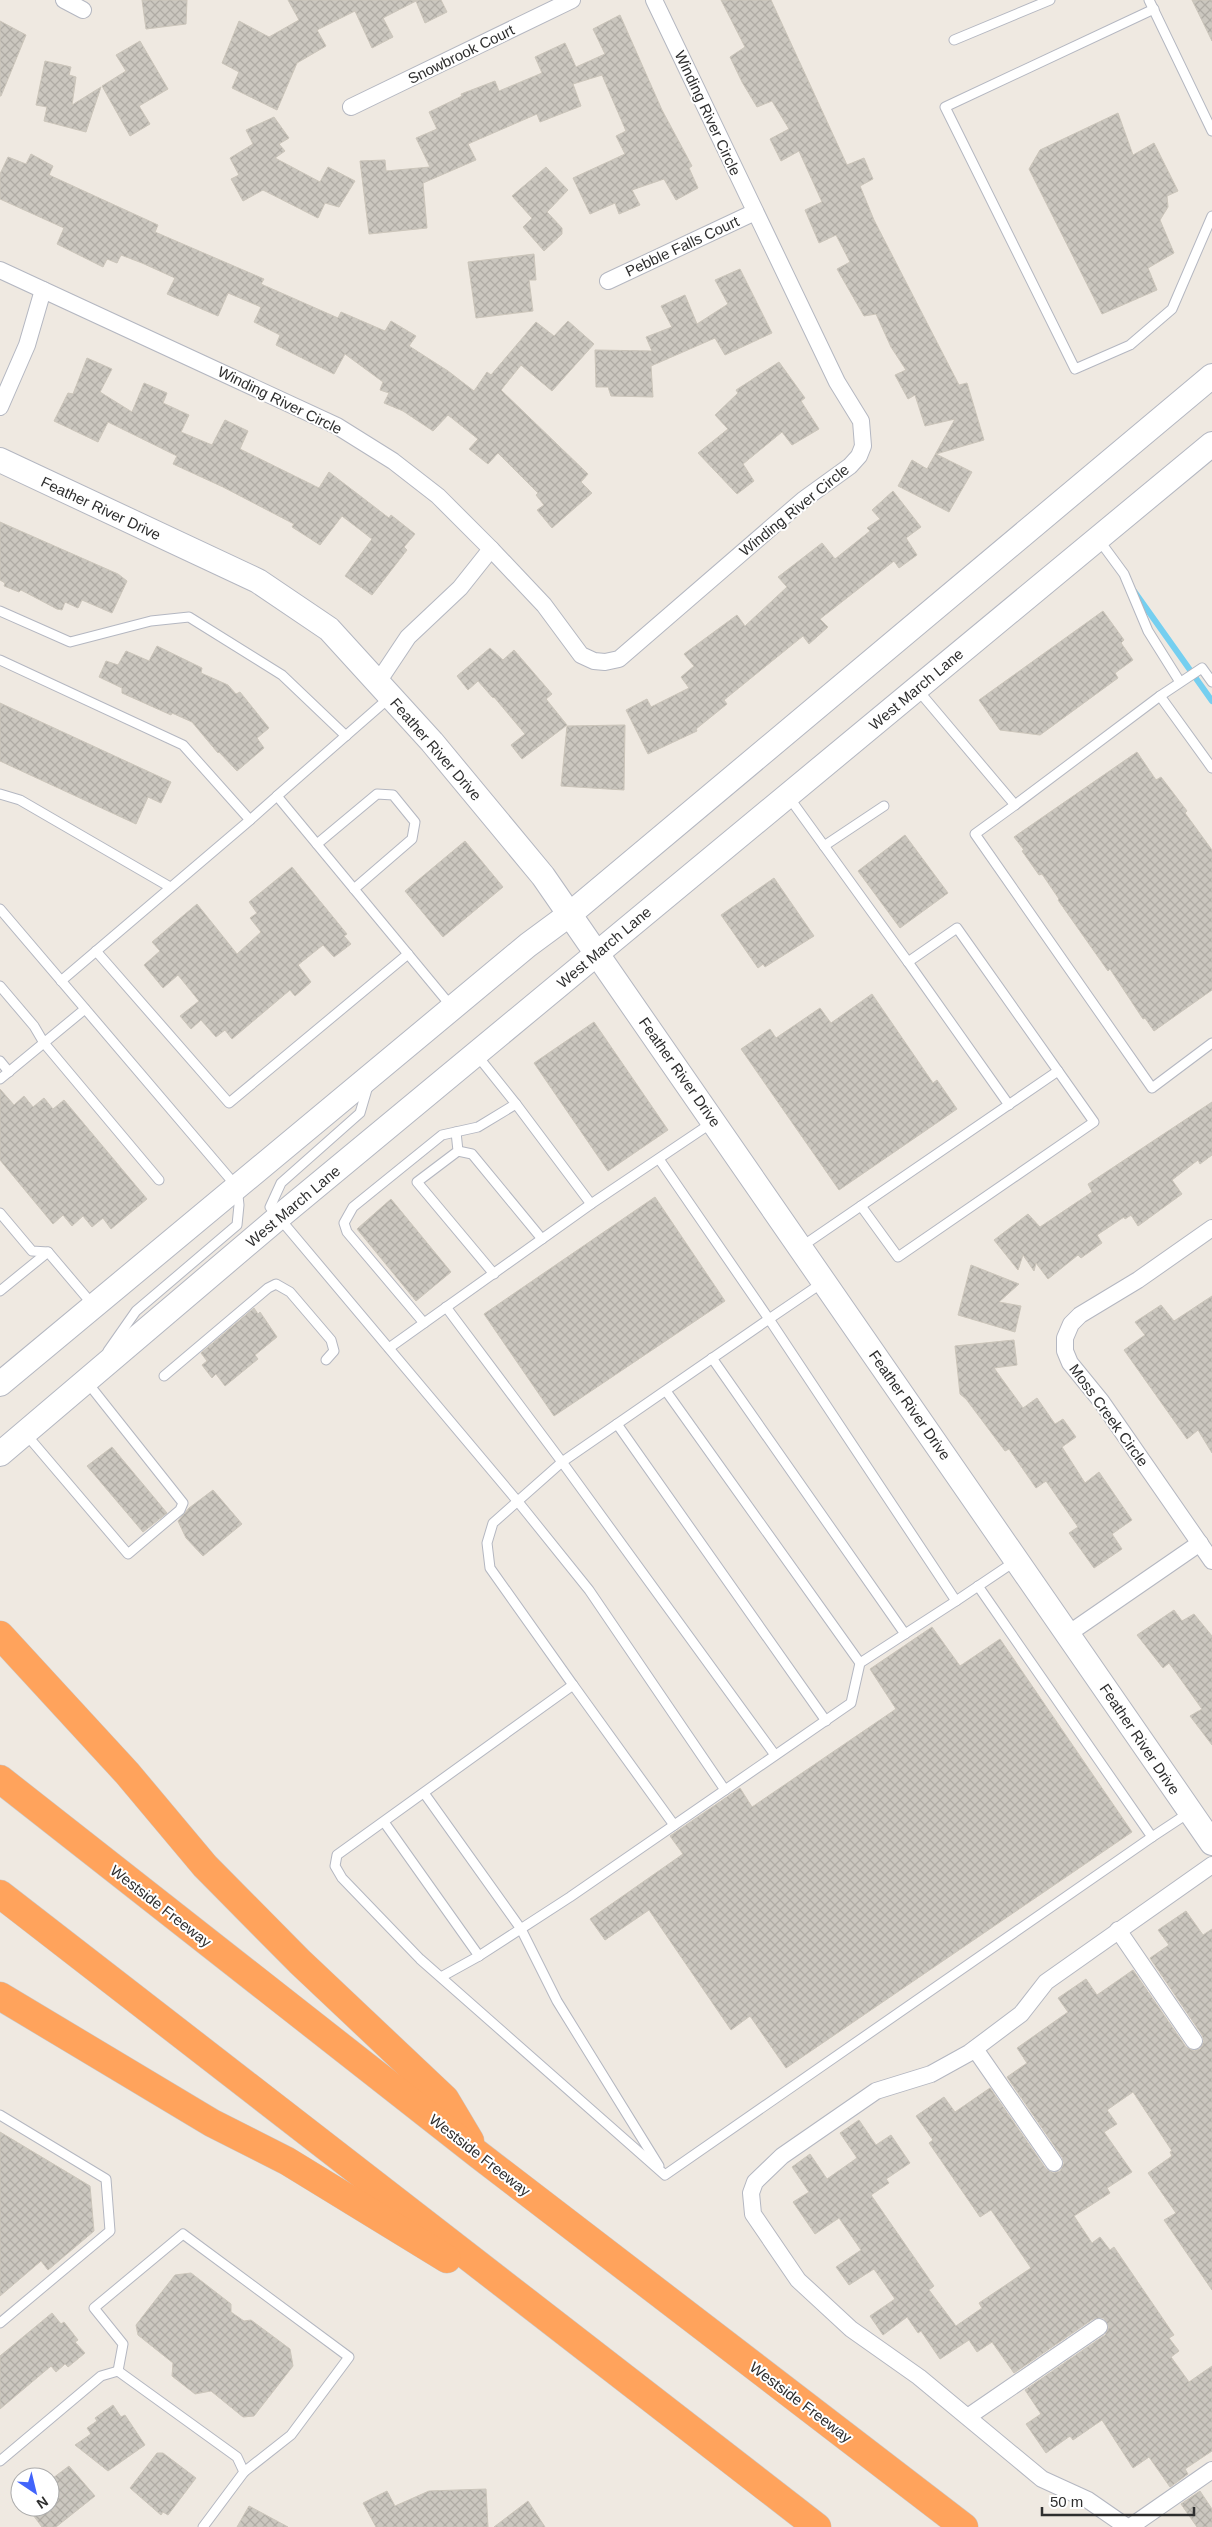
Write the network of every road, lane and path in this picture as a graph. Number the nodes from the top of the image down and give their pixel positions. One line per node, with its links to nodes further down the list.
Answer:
1 (64, 0): 6 (street)
2 (572, 0): 8 (street, Snowbrook Court)
3 (654, 0): 10 (street, Winding River Circle)
4 (1050, 0): 7 (lane)
5 (1152, 4): 9 (lane); 11 (lane)
6 (83, 10)
7 (954, 40)
8 (350, 107)
9 (1212, 131)
10 (755, 212): 13 (street, Pebble Falls Court); 20 (street, Winding River Circle)
11 (1212, 216)
12 (0, 270): 14 (street, Winding River Circle)
13 (608, 281)
14 (43, 290): 16 (street); 20 (street, Winding River Circle)
15 (1212, 376): 41 (main road)
16 (0, 407)
17 (1212, 444): 19 (main road, West March Lane)
18 (0, 460): 25 (main road, Feather River Drive)
19 (1098, 538): 23 (lane); 26 (main road, West March Lane)
20 (491, 549): 25 (street)
21 (0, 611): 28 (lane)
22 (0, 660): 35 (lane)
23 (1180, 682): 24 (lane); 27 (lane)
24 (1212, 682)
25 (384, 689): 28 (lane); 41 (main road, Feather River Drive)
26 (916, 689): 32 (main road, West March Lane); 33 (lane)
27 (1160, 696): 29 (lane); 33 (lane)
28 (346, 736): 31 (lane)
29 (1212, 768)
30 (0, 794): 38 (lane)
31 (277, 796): 35 (lane); 36 (lane)
32 (788, 796): 37 (lane); 43 (main road, West March Lane)
33 (1015, 805): 51 (lane)
34 (884, 806): 37 (lane)
35 (250, 820): 38 (lane)
36 (317, 844): 39 (lane); 39 (lane)
37 (824, 846): 45 (lane)
38 (170, 887): 42 (lane)
39 (354, 890): 44 (lane)
40 (0, 909): 46 (lane)
41 (570, 914): 43 (main road, Feather River Drive); 48 (main road)
42 (96, 950): 44 (lane); 46 (lane)
43 (598, 953): 52 (main road, West March Lane); 60 (main road, Feather River Drive)
44 (408, 954): 48 (lane)
45 (908, 962): 54 (lane); 59 (lane)
46 (61, 981): 49 (lane)
47 (0, 986): 50 (lane)
48 (453, 1008): 56 (main road)
49 (85, 1009): 50 (lane); 65 (lane)
50 (44, 1043): 55 (lane); 64 (lane)
51 (1212, 1044)
52 (476, 1053): 58 (lane); 69 (main road, West March Lane)
53 (0, 1060): 55 (lane)
54 (1058, 1071): 59 (lane); 67 (lane)
55 (9, 1072): 57 (lane)
56 (370, 1078): 65 (main road); 69 (lane)
57 (0, 1079)
58 (516, 1104): 61 (lane); 66 (lane)
59 (1009, 1105): 67 (lane)
60 (715, 1121): 63 (lane); 72 (main road, Feather River Drive)
61 (456, 1132): 62 (lane); 80 (lane)
62 (458, 1151): 71 (lane); 74 (lane)
63 (659, 1159): 66 (lane); 79 (lane)
64 (159, 1180)
65 (237, 1187): 77 (main road); 85 (lane)
66 (591, 1204): 71 (lane)
67 (861, 1206): 72 (lane)
68 (0, 1213): 73 (lane)
69 (279, 1217): 81 (lane); 85 (main road, West March Lane)
70 (1212, 1228): 93 (street, Moss Creek Circle)
71 (542, 1238): 74 (lane)
72 (800, 1247): 75 (main road, Feather River Drive)
73 (48, 1252): 76 (lane); 77 (lane)
74 (494, 1274): 78 (lane)
75 (824, 1282): 79 (lane); 94 (main road, Feather River Drive)
76 (0, 1291)
77 (93, 1306): 86 (main road)
78 (446, 1308): 80 (lane); 91 (lane)
79 (769, 1319): 82 (lane); 97 (lane)
80 (424, 1323): 81 (lane)
81 (389, 1348): 92 (lane)
82 (712, 1358): 87 (lane); 98 (lane)
83 (326, 1360): 84 (lane)
84 (164, 1376)
85 (86, 1381): 89 (main road, West March Lane); 89 (lane)
86 (0, 1384)
87 (666, 1390): 88 (lane); 101 (lane)
88 (617, 1424): 91 (lane); 103 (lane)
89 (25, 1433): 90 (main road, West March Lane)
90 (0, 1454)
91 (562, 1462): 92 (lane); 104 (lane)
92 (519, 1503): 102 (lane); 106 (lane)
93 (1200, 1543): 95 (street, Moss Creek Circle); 99 (street)
94 (1017, 1560): 96 (lane); 99 (main road, Feather River Drive)
95 (1212, 1561)
96 (978, 1586): 97 (lane); 111 (lane)
97 (956, 1601): 98 (lane)
98 (905, 1634): 101 (lane)
99 (1068, 1634): 108 (main road, Feather River Drive)
100 (0, 1635): 123 (highway)
101 (860, 1663): 103 (lane)
102 (573, 1685): 107 (lane); 110 (lane)
103 (826, 1720): 104 (lane)
104 (775, 1755): 106 (lane)
105 (0, 1779): 123 (highway, Westside Freeway)
106 (725, 1790): 110 (lane)
107 (424, 1793): 109 (lane); 115 (lane)
108 (1190, 1811): 111 (lane); 112 (main road, Feather River Drive)
109 (384, 1822): 117 (lane); 118 (lane)
110 (674, 1824): 115 (lane)
111 (1152, 1837): 125 (lane)
112 (1212, 1843)
113 (1212, 1865): 116 (street)
114 (0, 1894): 126 (highway)
115 (521, 1929): 117 (lane); 125 (lane)
116 (1118, 1930): 120 (street); 121 (street)
117 (479, 1956): 118 (lane)
118 (441, 1977): 125 (lane)
119 (0, 1996): 126 (highway)
120 (1194, 2041)
121 (975, 2049): 124 (street); 130 (street)
122 (0, 2115): 127 (lane)
123 (479, 2155): 136 (highway, Westside Freeway)
124 (1054, 2163)
125 (665, 2174)
126 (539, 2313): 135 (highway)
127 (0, 2323)
128 (1099, 2327): 130 (street)
129 (118, 2371): 131 (lane); 133 (lane); 133 (lane)
130 (968, 2416): 137 (street)
131 (0, 2461)
132 (1212, 2470): 137 (street)
133 (244, 2472): 134 (lane)
134 (203, 2527)
135 (817, 2527)
136 (964, 2527)
137 (1129, 2527)

